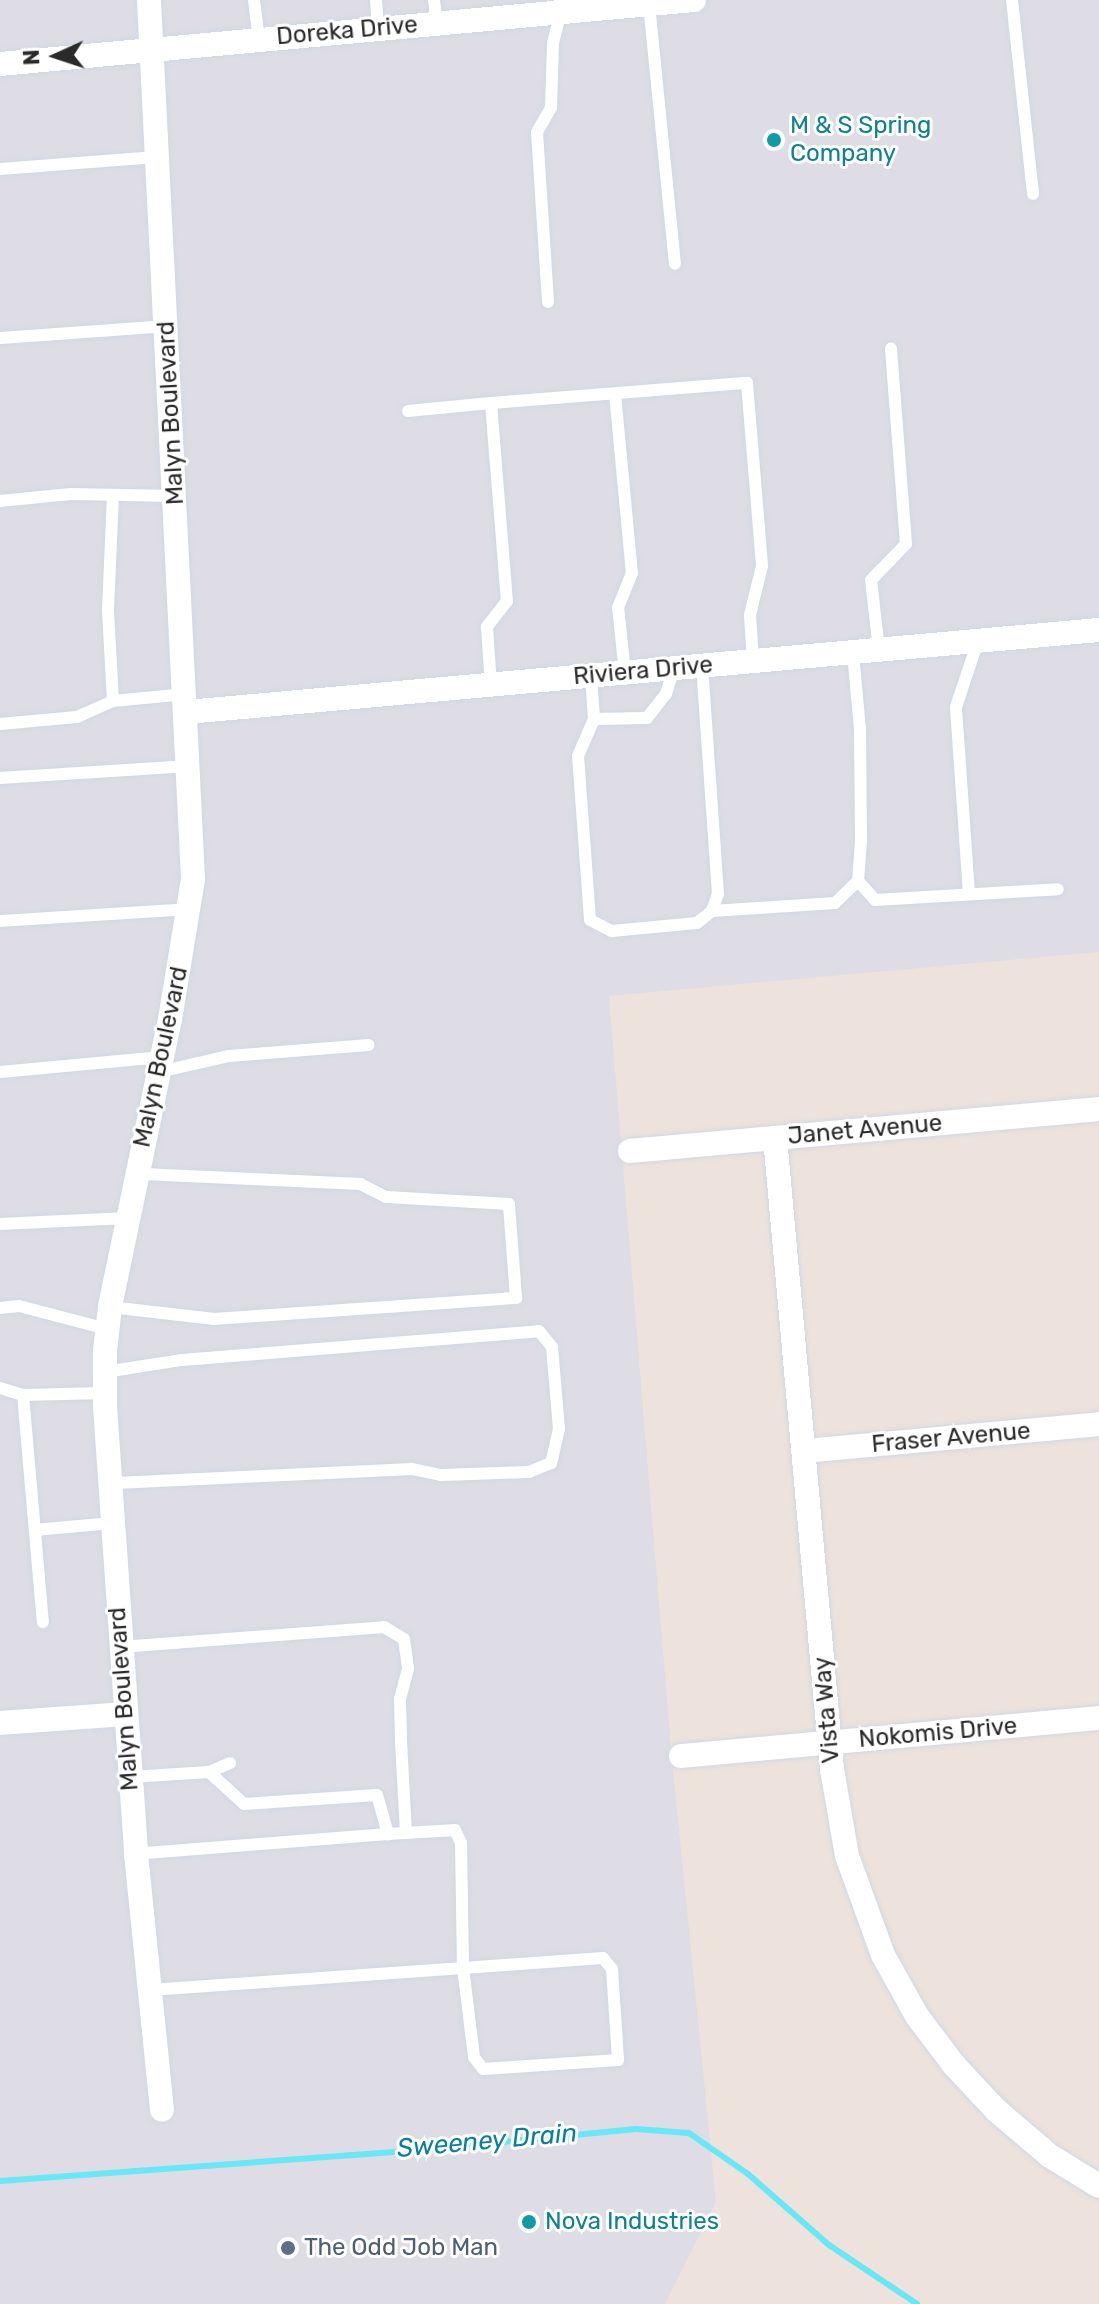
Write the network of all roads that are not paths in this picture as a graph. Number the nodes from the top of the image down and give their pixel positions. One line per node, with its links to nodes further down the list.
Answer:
1 (149, 0): 11 (street, Malyn Boulevard)
2 (254, 0): 10 (lane)
3 (376, 0): 9 (lane)
4 (694, 0): 6 (street, Doreka Drive)
5 (1012, 0): 15 (lane)
6 (642, 3): 7 (street, Doreka Drive); 16 (lane)
7 (561, 6): 8 (street, Doreka Drive); 17 (lane)
8 (436, 12): 9 (street, Doreka Drive)
9 (378, 28): 10 (street, Doreka Drive)
10 (259, 39): 11 (street, Doreka Drive)
11 (151, 49): 12 (street, Doreka Drive); 13 (street, Malyn Boulevard)
12 (0, 64)
13 (157, 157): 14 (lane); 18 (street, Malyn Boulevard)
14 (0, 169)
15 (1033, 194)
16 (675, 264)
17 (548, 302)
18 (166, 326): 19 (lane); 25 (street, Malyn Boulevard)
19 (0, 338)
20 (891, 349): 29 (lane)
21 (615, 394): 22 (lane); 31 (lane); 34 (lane)
22 (491, 403): 23 (lane); 36 (lane)
23 (408, 411)
24 (113, 495): 25 (lane); 26 (lane); 37 (lane)
25 (175, 496): 38 (street, Malyn Boulevard)
26 (0, 501)
27 (1099, 630): 28 (street, Riviera Drive)
28 (978, 641): 29 (street, Riviera Drive); 45 (lane)
29 (879, 650): 30 (street, Riviera Drive)
30 (853, 653): 31 (street, Riviera Drive); 43 (lane)
31 (753, 662): 32 (street, Riviera Drive)
32 (702, 666): 33 (street, Riviera Drive); 47 (lane)
33 (674, 668): 34 (street, Riviera Drive); 39 (lane)
34 (625, 673): 35 (street, Riviera Drive)
35 (591, 676): 36 (street, Riviera Drive); 39 (lane)
36 (491, 685): 38 (street, Riviera Drive)
37 (113, 701): 38 (lane); 40 (lane)
38 (186, 703): 41 (street, Malyn Boulevard)
39 (594, 719): 47 (lane)
40 (0, 724)
41 (190, 766): 42 (lane); 46 (street, Malyn Boulevard)
42 (0, 778)
43 (858, 881): 45 (lane); 47 (lane)
44 (1058, 889): 45 (lane)
45 (969, 894)
46 (189, 909): 48 (lane); 50 (street, Malyn Boulevard)
47 (712, 911)
48 (0, 921)
49 (369, 1045): 50 (lane)
50 (160, 1064): 51 (lane); 55 (street, Malyn Boulevard)
51 (0, 1072)
52 (1099, 1109): 53 (street, Janet Avenue)
53 (775, 1138): 54 (street, Janet Avenue); 64 (street, Vista Way)
54 (630, 1151)
55 (137, 1174): 56 (street, Malyn Boulevard); 59 (lane)
56 (127, 1218): 57 (lane); 59 (street, Malyn Boulevard)
57 (0, 1224)
58 (0, 1308): 59 (lane)
59 (109, 1318): 60 (street, Malyn Boulevard)
60 (105, 1383): 62 (lane); 65 (street, Malyn Boulevard); 65 (lane)
61 (0, 1388): 62 (lane)
62 (23, 1395): 67 (lane)
63 (1099, 1424): 64 (street, Fraser Avenue)
64 (804, 1451): 73 (street, Vista Way)
65 (110, 1483): 66 (street, Malyn Boulevard)
66 (112, 1523): 67 (lane); 69 (street, Malyn Boulevard)
67 (35, 1530): 68 (lane)
68 (43, 1622)
69 (120, 1647): 70 (street, Malyn Boulevard); 78 (lane)
70 (125, 1714): 72 (street); 77 (street, Malyn Boulevard)
71 (1099, 1718): 73 (street, Nokomis Drive)
72 (0, 1723)
73 (830, 1742): 74 (street, Nokomis Drive); 84 (street, Vista Way)
74 (681, 1756)
75 (230, 1763): 76 (lane)
76 (209, 1772): 77 (lane); 79 (lane)
77 (130, 1777): 80 (street, Malyn Boulevard)
78 (406, 1833): 79 (lane); 81 (lane)
79 (388, 1834): 80 (lane)
80 (136, 1854): 82 (street, Malyn Boulevard)
81 (463, 1968): 81 (lane); 82 (lane)
82 (150, 1990): 83 (street, Malyn Boulevard)
83 (162, 2110)
84 (1098, 2184)

